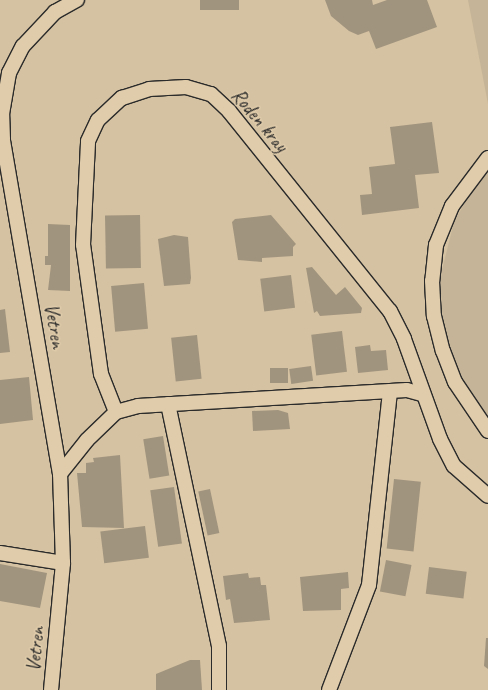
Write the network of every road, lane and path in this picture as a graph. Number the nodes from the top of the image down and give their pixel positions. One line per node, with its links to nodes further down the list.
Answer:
1 (77, 0): 8 (street, Vetren)
2 (488, 158): 7 (street)
3 (390, 391): 4 (street); 5 (street); 14 (street)
4 (422, 394): 6 (street, Roden kray); 9 (street, Roden kray)
5 (168, 404): 6 (street); 13 (street)
6 (116, 412): 8 (street)
7 (488, 432)
8 (60, 474): 11 (street, Vetren)
9 (488, 496)
10 (0, 553): 11 (street)
11 (63, 563): 12 (street, Vetren)
12 (51, 690)
13 (219, 690)
14 (328, 690)

